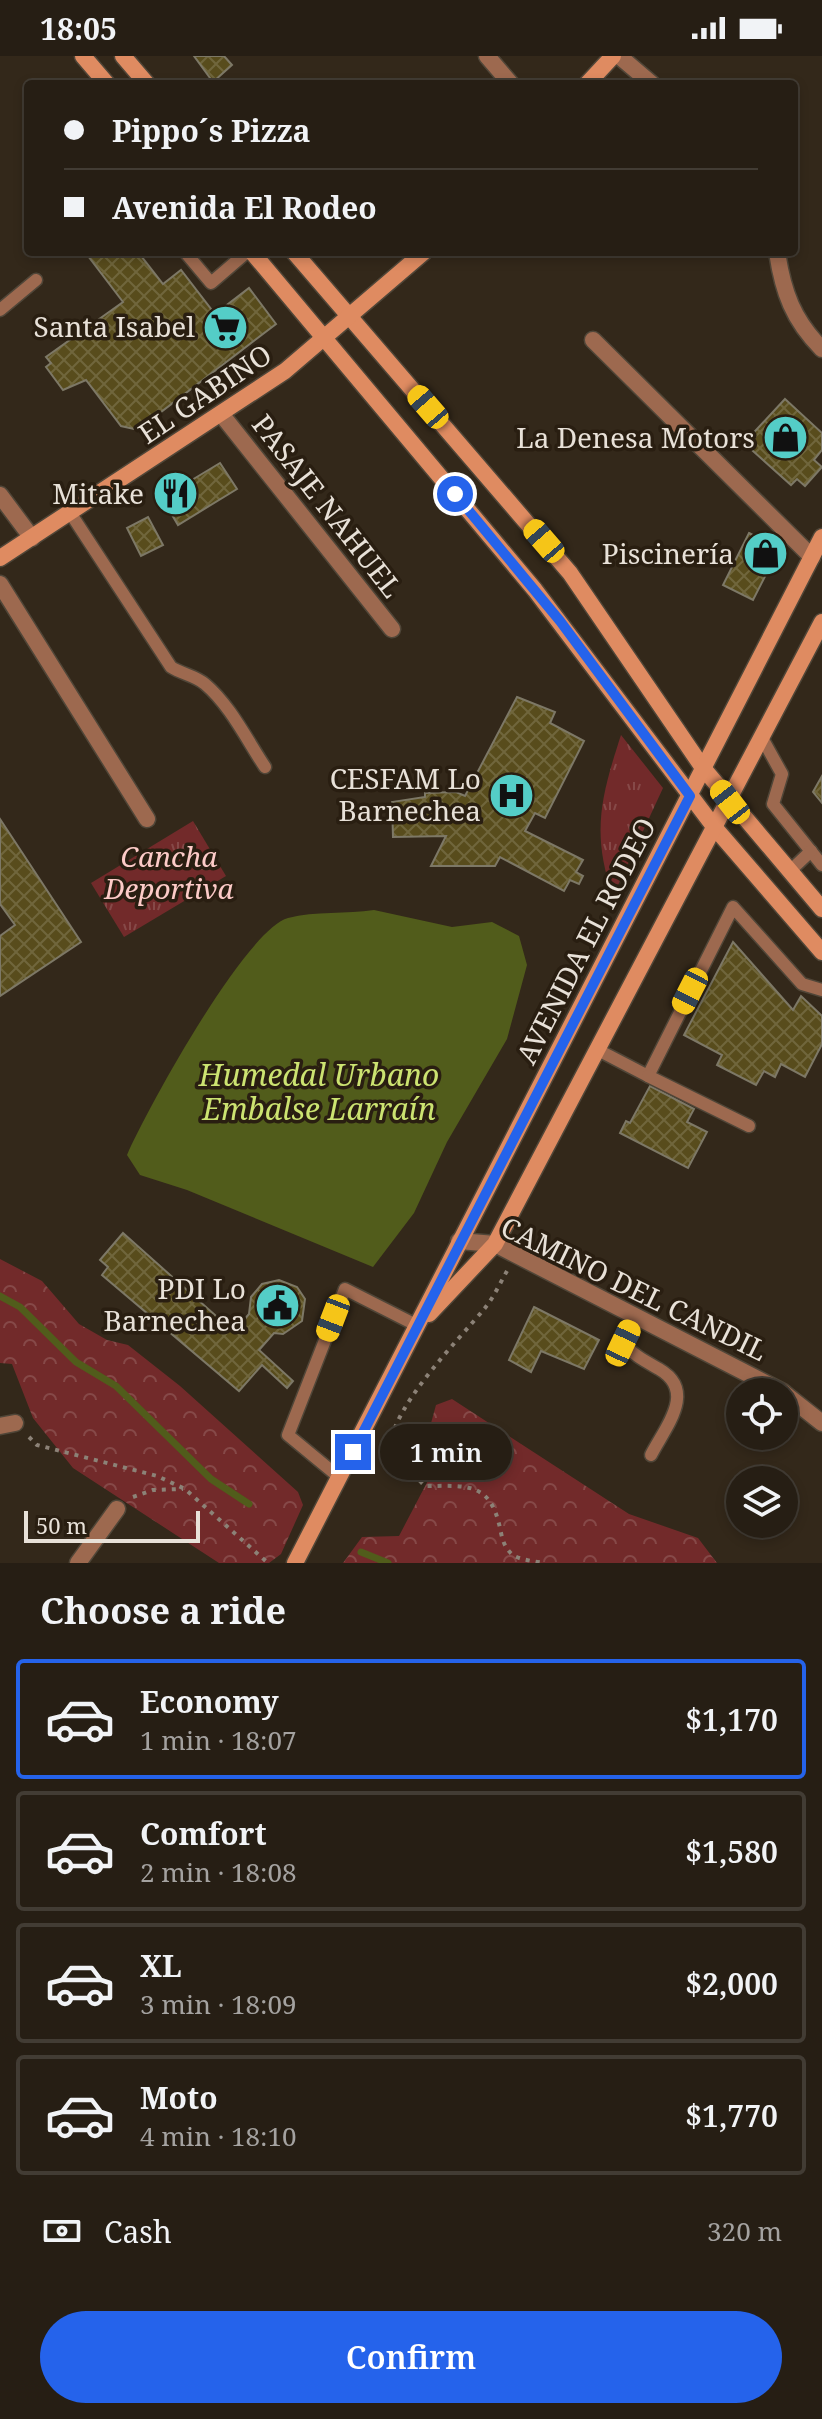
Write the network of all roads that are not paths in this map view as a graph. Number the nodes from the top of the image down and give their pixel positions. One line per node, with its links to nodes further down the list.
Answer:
1 (83, 56): 6 (main road)
2 (123, 56): 7 (main road)
3 (487, 56): 8 (street)
4 (613, 56): 9 (main road)
5 (619, 56): 10 (street)
6 (104, 80)
7 (144, 80)
8 (508, 80)
9 (591, 80)
10 (647, 80)
11 (188, 256): 12 (lane)
12 (244, 256)
13 (253, 256): 20 (main road)
14 (297, 256): 19 (main road)
15 (420, 256): 19 (main road, EL GABINO)
16 (778, 256): 22 (street)
17 (36, 280): 18 (lane)
18 (0, 310)
19 (351, 318): 20 (main road, EL GABINO); 35 (main road)
20 (326, 339): 23 (main road, EL GABINO); 36 (main road)
21 (593, 340): 28 (street)
22 (822, 349)
23 (222, 415): 25 (main road, EL GABINO); 32 (street, PASAJE NAHUEL)
24 (0, 495): 27 (street)
25 (71, 514): 27 (main road, EL GABINO); 34 (lane)
26 (822, 537): 28 (main road, AVENIDA EL RODEO)
27 (32, 538): 29 (main road, EL GABINO)
28 (812, 557): 35 (main road, AVENIDA EL RODEO)
29 (0, 558)
30 (0, 584): 38 (street)
31 (822, 622): 33 (main road, AVENIDA EL RODEO)
32 (392, 629)
33 (762, 738): 37 (main road, AVENIDA EL RODEO); 40 (lane)
34 (265, 767)
35 (703, 768): 36 (main road, AVENIDA EL RODEO); 37 (main road)
36 (690, 796): 39 (main road); 49 (main road, AVENIDA EL RODEO)
37 (730, 802): 39 (main road, AVENIDA EL RODEO); 42 (main road)
38 (147, 819)
39 (715, 828): 44 (main road); 46 (main road, AVENIDA EL RODEO)
40 (811, 851): 41 (lane); 42 (lane)
41 (822, 865)
42 (790, 871): 43 (main road)
43 (822, 909)
44 (822, 952)
45 (822, 990): 47 (lane)
46 (598, 1050): 47 (lane); 50 (main road, AVENIDA EL RODEO)
47 (648, 1076): 48 (lane)
48 (749, 1126)
49 (459, 1241): 50 (street, CAMINO DEL CANDIL); 52 (main road, AVENIDA EL RODEO)
50 (495, 1244): 51 (street, CAMINO DEL CANDIL); 52 (main road, AVENIDA EL RODEO)
51 (636, 1316): 53 (street, CAMINO DEL CANDIL); 56 (lane)
52 (418, 1326): 57 (main road, AVENIDA EL RODEO); 57 (lane)
53 (756, 1378)
54 (798, 1404): 55 (street, CAMINO DEL CANDIL)
55 (822, 1423)
56 (651, 1455)
57 (340, 1478): 60 (main road, AVENIDA EL RODEO)
58 (117, 1509): 59 (street)
59 (78, 1563)
60 (295, 1563)

